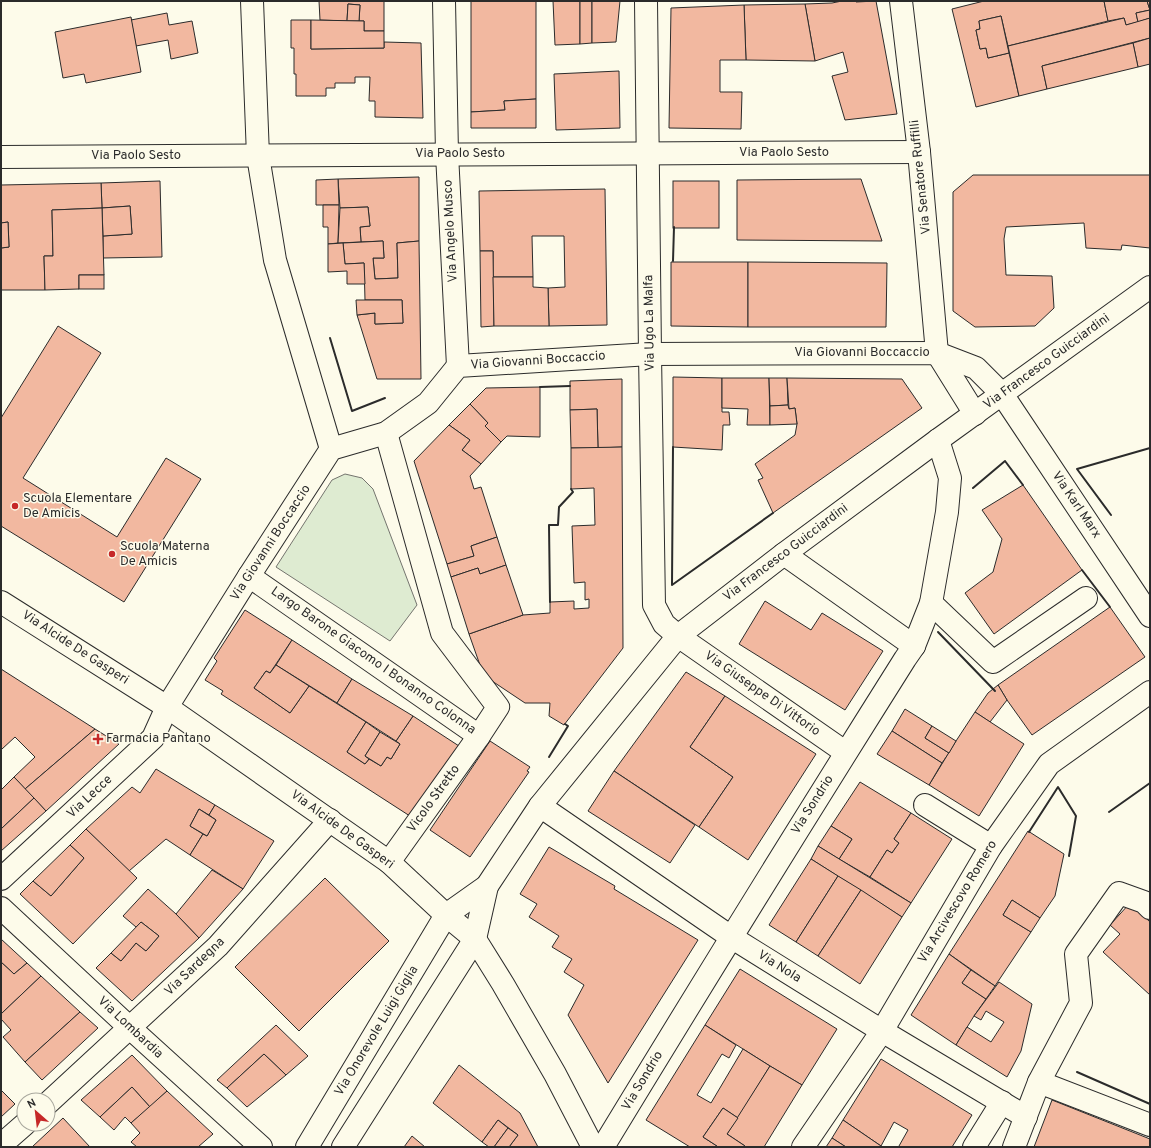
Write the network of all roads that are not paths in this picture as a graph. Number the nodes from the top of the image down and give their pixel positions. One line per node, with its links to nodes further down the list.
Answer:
1 (252, 1): 8 (street)
2 (444, 1): 7 (street, Via Angelo Musco)
3 (646, 1): 6 (street, Via Ugo La Malfa)
4 (901, 1): 5 (street, Via Senatore Ruffilli)
5 (919, 152): 6 (street, Via Paolo Sesto); 11 (street, Via Senatore Ruffilli)
6 (648, 153): 7 (street, Via Paolo Sesto); 12 (street, Via Ugo La Malfa)
7 (447, 154): 8 (street, Via Paolo Sesto); 13 (street, Via Angelo Musco)
8 (258, 156): 9 (street, Via Paolo Sesto); 18 (street)
9 (1, 157)
10 (1150, 287): 14 (street, Via Francesco Guicciardini)
11 (937, 353): 12 (street, Via Giovanni Boccaccio); 14 (street, Via Karl Marx); 15 (street)
12 (650, 354): 13 (street, Via Giovanni Boccaccio); 25 (street, Via Ugo La Malfa)
13 (458, 366): 16 (street, Via Giovanni Boccaccio)
14 (1002, 394): 15 (street, Via Francesco Guicciardini); 24 (street, Via Karl Marx)
15 (975, 414): 17 (street, Via Francesco Guicciardini)
16 (386, 432): 18 (street, Via Giovanni Boccaccio); 29 (street, Largo Barone Giacomo I Bonanno Colonna)
17 (938, 440): 19 (street, Via Francesco Guicciardini); 23 (street, Via Sondrio)
18 (331, 449): 20 (street, Via Giovanni Boccaccio)
19 (784, 554): 25 (street, Via Francesco Guicciardini); 26 (street)
20 (249, 576): 28 (street, Via Giovanni Boccaccio); 29 (street, Largo Barone Giacomo I Bonanno Colonna)
21 (1086, 598): 23 (street)
22 (1, 602): 28 (street, Via Alcide De Gasperi)
23 (931, 603): 26 (street, Via Sondrio)
24 (1150, 616)
25 (678, 636): 30 (street, Via Giuseppe Di Vittorio); 32 (street, Via Francesco Guicciardini)
26 (914, 646): 30 (street, Via Sondrio)
27 (1150, 692): 34 (street, Via Arcivescovo Romero)
28 (167, 707): 33 (street, Via Alcide De Gasperi); 36 (street, Via Lecce)
29 (479, 736): 35 (street, Vicolo Stretto)
30 (845, 752): 41 (street, Via Sondrio)
31 (926, 805): 34 (street)
32 (540, 806): 37 (street, Via Francesco Guicciardini); 41 (street, Via Nola)
33 (330, 820): 35 (street, Via Alcide De Gasperi); 43 (street, Via Sardegna)
34 (991, 846): 44 (street, Via Arcivescovo Romero)
35 (389, 862): 40 (street, Via Alcide De Gasperi)
36 (1, 879)
37 (487, 886): 40 (street); 42 (street)
38 (1, 908): 43 (street, Via Lombardia)
39 (1150, 908): 45 (street)
40 (446, 915): 42 (street, Via Alcide De Gasperi); 53 (street, Via Onorevole Luigi Giglia)
41 (731, 937): 44 (street, Via Nola); 56 (street, Via Sondrio)
42 (475, 939): 54 (street); 55 (street, Via Alcide De Gasperi)
43 (130, 1028): 46 (street, Via Sardegna); 52 (street, Via Lombardia)
44 (882, 1031): 47 (street, Via Nola); 57 (street, Via Arcivescovo Romero)
45 (1039, 1082): 48 (street); 49 (street)
46 (56, 1096)
47 (1002, 1102): 48 (street, Via Nola); 58 (street)
48 (1026, 1117): 59 (street)
49 (1150, 1126)
50 (16, 1131): 51 (street)
51 (1, 1145)
52 (261, 1147)
53 (308, 1147)
54 (344, 1147)
55 (593, 1147)
56 (603, 1147)
57 (804, 1147)
58 (974, 1147)
59 (1014, 1147)

